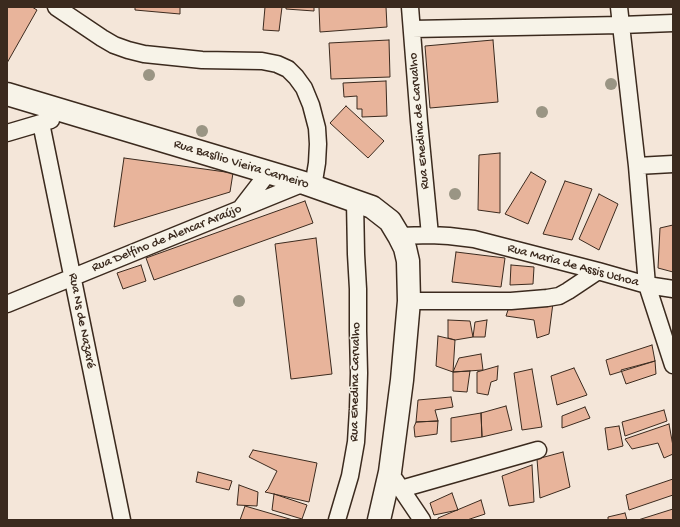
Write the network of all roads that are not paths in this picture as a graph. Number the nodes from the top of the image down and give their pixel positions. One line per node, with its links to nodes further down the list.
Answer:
1 (56, 7): 14 (street)
2 (410, 7): 6 (street, Rua Enedina de Carvalho)
3 (619, 7): 5 (street)
4 (673, 23): 5 (street)
5 (621, 25): 6 (street); 12 (street)
6 (412, 29): 17 (street, Rua Enedina de Carvalho)
7 (7, 94): 8 (main road, Rua Basílio Vieira Carneiro)
8 (72, 113): 9 (street); 13 (main road, Rua Basílio Vieira Carneiro)
9 (41, 123): 10 (street); 20 (street, Rua Ns de Nazaré)
10 (7, 133)
11 (673, 164): 12 (street)
12 (637, 166): 21 (street)
13 (268, 172): 14 (main road, Rua Basílio Vieira Carneiro); 16 (street)
14 (308, 185): 15 (main road, Rua Basílio Vieira Carneiro); 16 (street, Rua Delfino de Alencar Araújo)
15 (355, 201): 18 (main road, Rua Basílio Vieira Carneiro); 29 (street, Rua Enedina Carvalho)
16 (241, 209): 20 (street, Rua Delfino de Alencar Araújo)
17 (430, 235): 18 (street, Rua Maria de Assis Uchoa); 19 (street, Rua Maria de Assis Uchoa)
18 (399, 236): 23 (main road, Rua Basílio Vieira Carneiro)
19 (598, 271): 21 (street, Rua Maria de Assis Uchoa); 23 (street)
20 (72, 277): 24 (street, Rua Delfino de Alencar Araújo); 28 (street, Rua Ns de Nazaré)
21 (647, 285): 22 (street, Rua Maria de Assis Uchoa); 25 (street)
22 (673, 290)
23 (409, 301): 27 (main road)
24 (7, 304)
25 (673, 364)
26 (538, 450): 27 (street)
27 (396, 481): 30 (main road); 31 (street)
28 (122, 520)
29 (337, 520)
30 (379, 520)
31 (422, 520)

